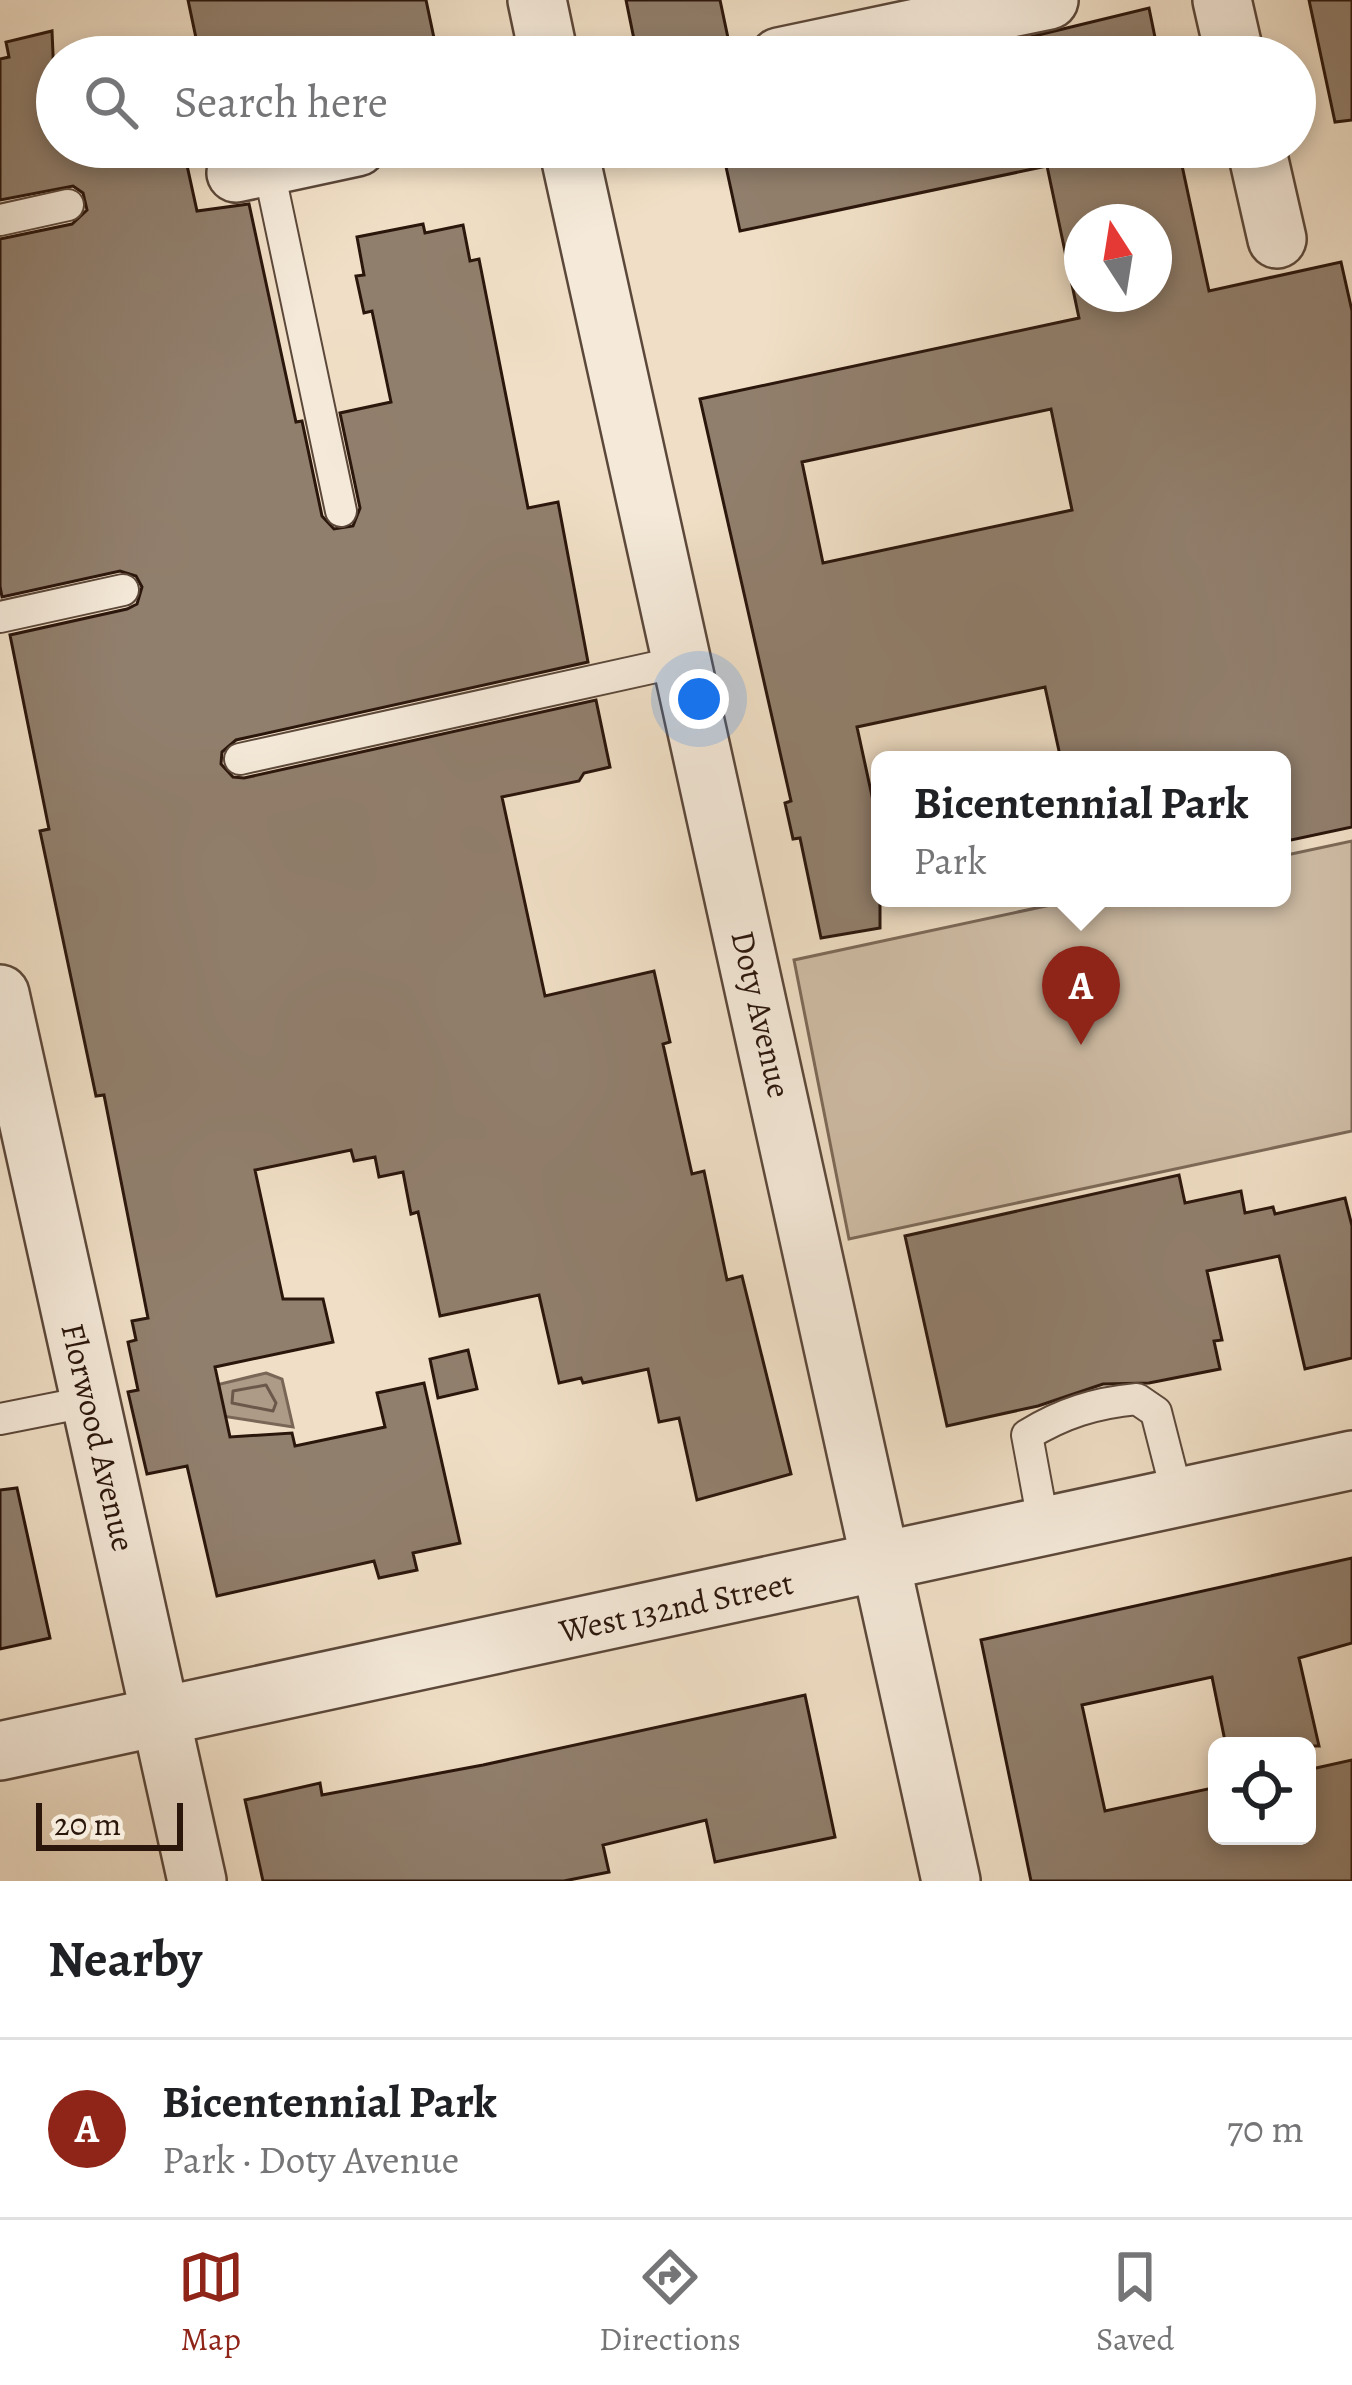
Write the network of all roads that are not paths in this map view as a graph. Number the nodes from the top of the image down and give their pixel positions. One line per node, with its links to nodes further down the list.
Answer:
1 (537, 0): 4 (street)
2 (1049, 0): 5 (street)
3 (1222, 0): 6 (street)
4 (545, 36)
5 (878, 36)
6 (1230, 36)
7 (261, 168): 10 (street)
8 (573, 168): 17 (street, Doty Avenue)
9 (1261, 168): 13 (street)
10 (252, 170): 14 (lane)
11 (68, 205): 12 (lane)
12 (0, 220)
13 (1277, 239)
14 (341, 511)
15 (123, 590): 16 (lane)
16 (0, 617)
17 (683, 661): 18 (lane); 25 (street, Doty Avenue)
18 (240, 759)
19 (0, 994): 20 (street, Florwood Avenue)
20 (91, 1401): 21 (lane); 26 (street, Florwood Avenue)
21 (0, 1419)
22 (1352, 1460): 23 (street, West 132nd Street)
23 (1178, 1498): 24 (street, West 132nd Street); 24 (lane)
24 (1044, 1527): 25 (street, West 132nd Street)
25 (884, 1561): 26 (street, West 132nd Street); 29 (street, Doty Avenue)
26 (162, 1716): 27 (street, West 132nd Street); 28 (street, Florwood Avenue)
27 (0, 1751)
28 (197, 1881)
29 (951, 1881)

